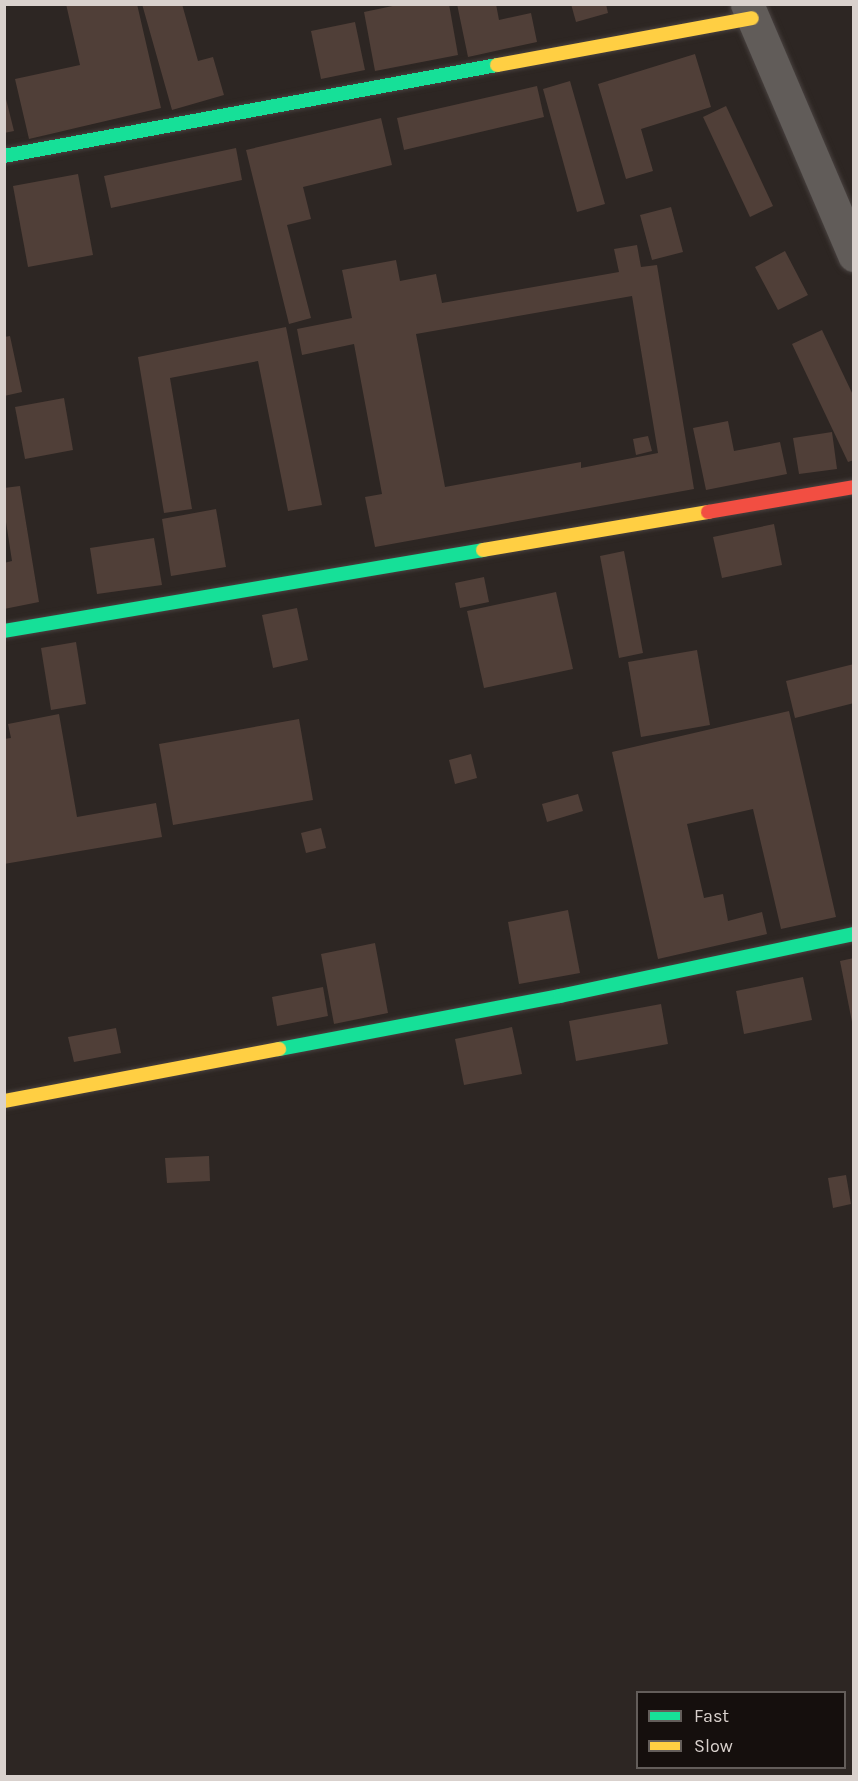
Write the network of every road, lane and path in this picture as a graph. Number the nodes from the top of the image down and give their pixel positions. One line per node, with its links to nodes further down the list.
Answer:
1 (750, 11): 2 (street); 3 (street)
2 (4, 156)
3 (854, 255)
4 (854, 487): 5 (street)
5 (4, 631)
6 (854, 934): 7 (street)
7 (4, 1101)

